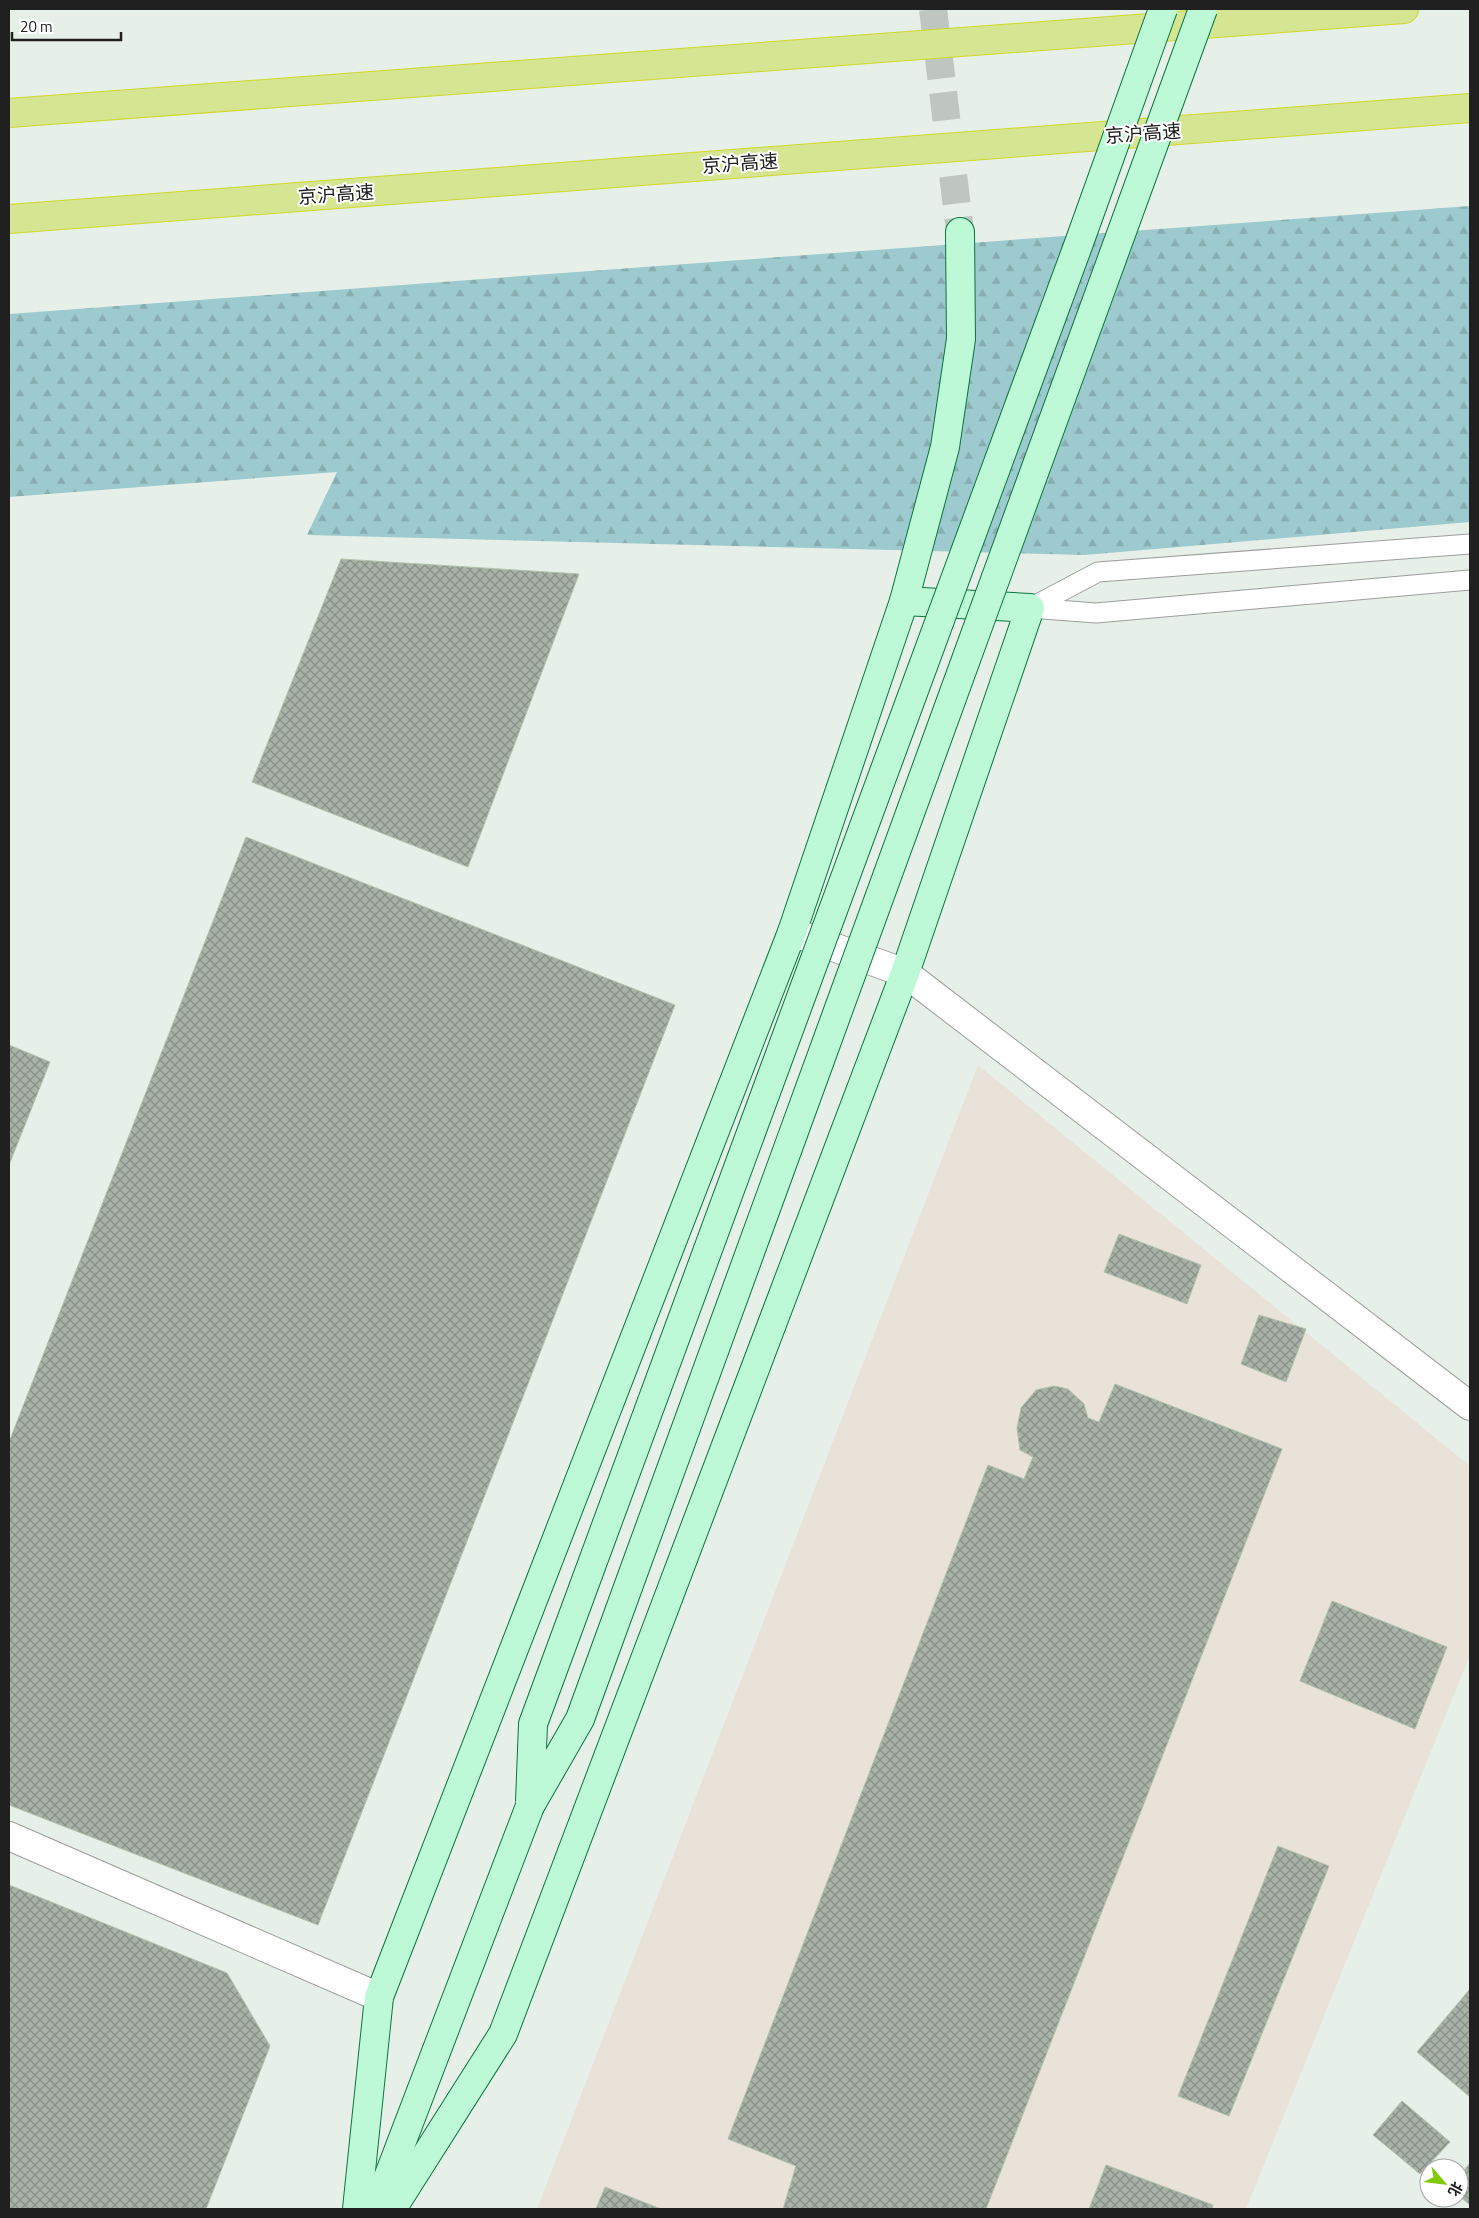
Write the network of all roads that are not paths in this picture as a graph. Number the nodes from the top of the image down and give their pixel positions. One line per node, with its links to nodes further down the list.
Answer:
1 (1163, 9): 15 (main road, bridge)
2 (1203, 9): 15 (main road, bridge)
3 (1404, 9): 5 (highway)
4 (1470, 108): 6 (highway, 京沪高速)
5 (9, 113)
6 (9, 219)
7 (960, 232): 10 (main road)
8 (1470, 544): 11 (lane)
9 (1470, 580): 11 (lane)
10 (904, 601): 11 (main road); 12 (main road)
11 (1030, 608): 13 (main road)
12 (792, 932): 13 (street); 17 (main road)
13 (905, 973): 14 (street); 20 (main road)
14 (1470, 1406)
15 (530, 1806): 19 (main road)
16 (9, 1836): 17 (street)
17 (380, 1997): 18 (main road)
18 (357, 2209)
19 (376, 2209)
20 (392, 2209)

